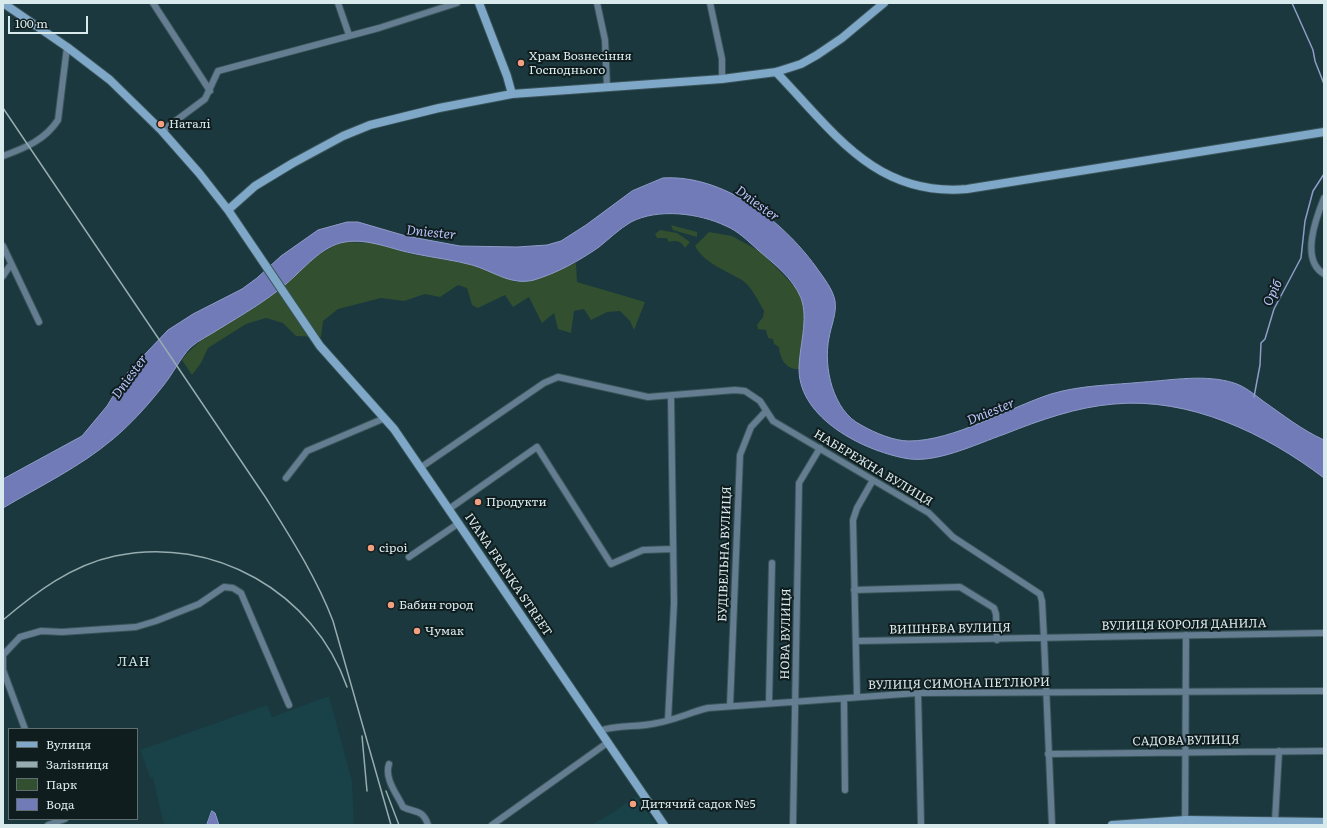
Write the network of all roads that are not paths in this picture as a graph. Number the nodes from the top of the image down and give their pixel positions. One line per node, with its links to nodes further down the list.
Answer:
1 (3, 3): 10 (main road, IVANA FRANKA STREET)
2 (153, 3): 14 (street)
3 (338, 3): 9 (street)
4 (457, 3): 9 (street)
5 (479, 3): 15 (main road)
6 (596, 3): 13 (street)
7 (710, 3): 12 (street)
8 (884, 3): 11 (main road)
9 (349, 35): 14 (street)
10 (68, 47): 16 (main road, IVANA FRANKA STREET); 18 (street)
11 (776, 72): 12 (main road); 17 (main road)
12 (722, 79): 13 (main road)
13 (607, 87): 15 (main road)
14 (210, 91): 16 (street)
15 (512, 94): 20 (main road)
16 (162, 131): 20 (main road, IVANA FRANKA STREET)
17 (1324, 132)
18 (3, 156)
19 (1324, 198): 23 (street)
20 (228, 210): 28 (main road, IVANA FRANKA STREET)
21 (3, 246): 22 (street)
22 (11, 264): 24 (street); 25 (street)
23 (1324, 274)
24 (3, 276)
25 (39, 322)
26 (671, 396): 27 (street, НАБЕРЕЖНА ВУЛИЦЯ); 30 (street); 35 (street)
27 (766, 411): 29 (street, НАБЕРЕЖНА ВУЛИЦЯ); 53 (street, БУДІВЕЛЬНА ВУЛИЦЯ)
28 (385, 418): 30 (main road, IVANA FRANKA STREET); 31 (street)
29 (820, 448): 32 (street, НАБЕРЕЖНА ВУЛИЦЯ); 50 (street, НОВА ВУЛИЦЯ)
30 (420, 468): 33 (main road, IVANA FRANKA STREET)
31 (286, 478)
32 (873, 480): 38 (street); 41 (street, НАБЕРЕЖНА ВУЛИЦЯ)
33 (449, 508): 34 (main road, IVANA FRANKA STREET); 35 (street)
34 (459, 524): 36 (street); 56 (main road, IVANA FRANKA STREET)
35 (673, 549): 54 (street)
36 (409, 557)
37 (772, 563): 51 (street)
38 (854, 590): 42 (street); 43 (street)
39 (1324, 633): 40 (street, ВУЛИЦЯ КОРОЛЯ ДАНИЛА)
40 (1186, 635): 41 (street, ВУЛИЦЯ КОРОЛЯ ДАНИЛА); 44 (street)
41 (1044, 639): 42 (street, ВИШНЕВА ВУЛИЦЯ); 47 (street, НАБЕРЕЖНА ВУЛИЦЯ)
42 (997, 640): 43 (street, ВИШНЕВА ВУЛИЦЯ)
43 (856, 641): 48 (street)
44 (1187, 691): 45 (street, ВУЛИЦЯ СИМОНА ПЕТЛЮРИ); 47 (street, ВУЛИЦЯ СИМОНА ПЕТЛЮРИ); 58 (street)
45 (1324, 691)
46 (918, 693): 47 (street, ВУЛИЦЯ СИМОНА ПЕТЛЮРИ); 48 (street, ВУЛИЦЯ СИМОНА ПЕТЛЮРИ); 75 (street)
47 (1047, 694): 61 (street, НАБЕРЕЖНА ВУЛИЦЯ)
48 (857, 697): 49 (street, ВУЛИЦЯ СИМОНА ПЕТЛЮРИ)
49 (844, 699): 50 (street, ВУЛИЦЯ СИМОНА ПЕТЛЮРИ); 63 (street)
50 (796, 702): 51 (street, ВУЛИЦЯ СИМОНА ПЕТЛЮРИ); 74 (street, НОВА ВУЛИЦЯ)
51 (769, 703): 53 (street, ВУЛИЦЯ СИМОНА ПЕТЛЮРИ)
52 (289, 705): 55 (street)
53 (730, 706): 54 (street, ВУЛИЦЯ СИМОНА ПЕТЛЮРИ)
54 (668, 720): 56 (street, ВУЛИЦЯ СИМОНА ПЕТЛЮРИ)
55 (25, 728)
56 (599, 732): 57 (main road, IVANA FRANKA STREET)
57 (607, 743): 68 (street); 73 (main road, IVANA FRANKA STREET)
58 (1186, 751): 59 (street, САДОВА ВУЛИЦЯ); 61 (street, САДОВА ВУЛИЦЯ); 66 (street)
59 (1279, 751): 60 (street, САДОВА ВУЛИЦЯ); 65 (street)
60 (1324, 751)
61 (1048, 754): 76 (street, НАБЕРЕЖНА ВУЛИЦЯ)
62 (389, 764): 71 (street)
63 (845, 790)
64 (65, 820): 70 (street)
65 (1275, 821): 66 (main road); 69 (main road)
66 (1185, 822): 77 (main road)
67 (1324, 822): 69 (main road)
68 (501, 823): 72 (street)
69 (1296, 823)
70 (48, 825)
71 (428, 825)
72 (492, 825)
73 (664, 825)
74 (793, 825)
75 (921, 825)
76 (1052, 825)
77 (1116, 825)

